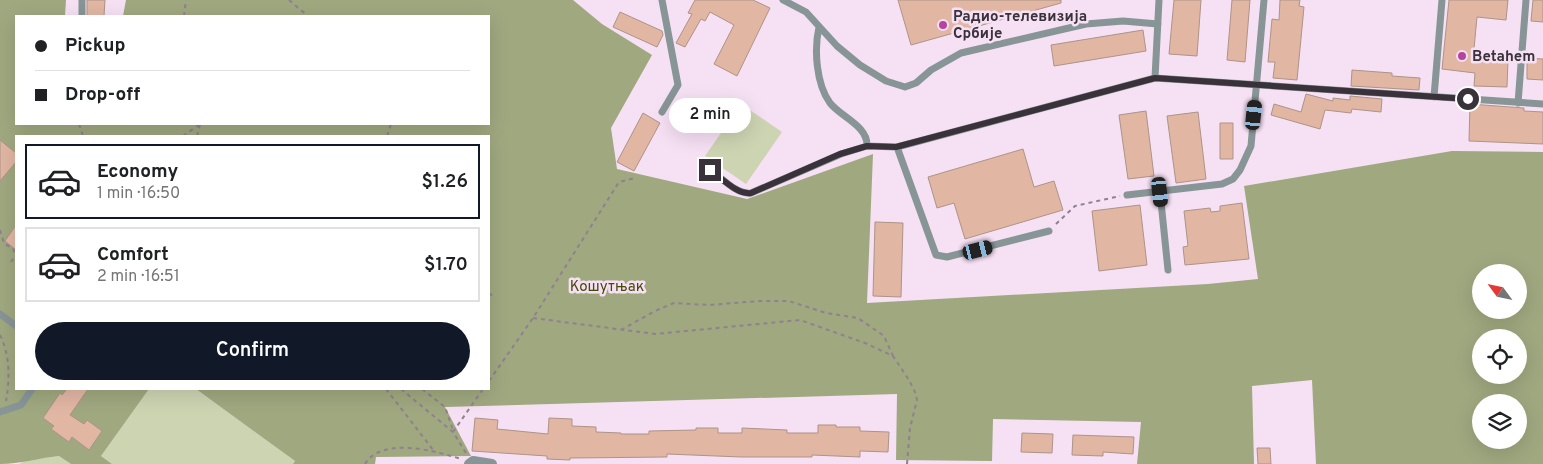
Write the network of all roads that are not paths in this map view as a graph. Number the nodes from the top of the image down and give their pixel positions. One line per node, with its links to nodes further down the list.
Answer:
1 (82, 0): 8 (lane)
2 (662, 0): 16 (lane)
3 (783, 0): 10 (lane)
4 (1159, 0): 9 (lane)
5 (1264, 0): 12 (lane)
6 (1442, 0): 13 (lane)
7 (1526, 0): 14 (lane)
8 (82, 15)
9 (1158, 24): 10 (lane); 11 (lane)
10 (819, 27): 17 (lane)
11 (1155, 78): 12 (lane); 18 (lane)
12 (1257, 85): 13 (lane); 20 (lane)
13 (1434, 97): 14 (lane)
14 (1518, 103): 15 (lane)
15 (1543, 104)
16 (662, 112)
17 (867, 146): 18 (lane); 19 (lane)
18 (896, 147): 22 (lane)
19 (710, 170)
20 (1160, 192): 21 (lane); 23 (lane)
21 (1127, 195)
22 (1049, 231)
23 (1168, 270)
24 (0, 314): 25 (lane)
25 (15, 325)
26 (31, 390): 27 (lane)
27 (2, 411)
28 (470, 463): 29 (street)
29 (492, 464)

